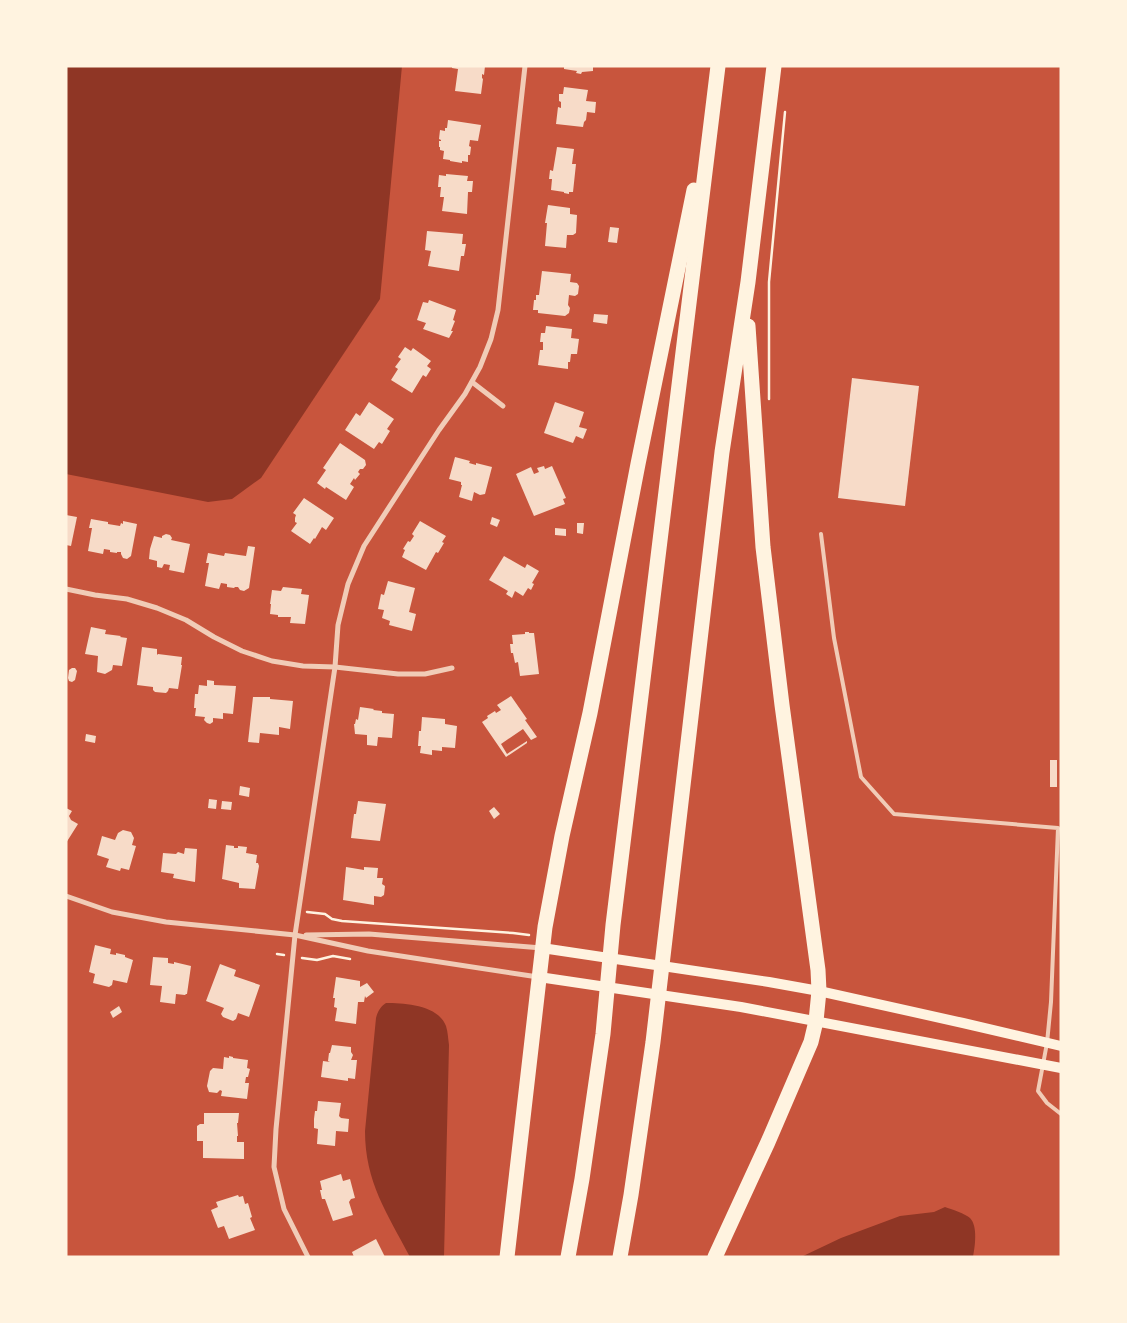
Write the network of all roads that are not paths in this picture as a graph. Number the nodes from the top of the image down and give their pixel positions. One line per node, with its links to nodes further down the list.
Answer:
1 (525, 66): 5 (street)
2 (774, 66): 4 (highway)
3 (717, 74): 13 (highway); 24 (highway)
4 (747, 288): 15 (highway); 25 (highway)
5 (472, 382): 6 (street); 9 (street)
6 (503, 406)
7 (821, 534): 17 (lane)
8 (66, 589): 9 (street)
9 (335, 667): 10 (street); 12 (street)
10 (452, 668)
11 (66, 896): 12 (street)
12 (296, 935): 13 (street); 14 (street); 22 (street)
13 (542, 948): 14 (highway); 15 (main road)
14 (539, 978): 16 (main road); 23 (highway)
15 (818, 991): 16 (highway); 17 (main road)
16 (816, 1021): 19 (main road); 26 (highway)
17 (1047, 1043): 18 (main road); 19 (lane)
18 (1061, 1046)
19 (1042, 1064): 20 (main road); 21 (lane)
20 (1061, 1068)
21 (1061, 1114)
22 (308, 1257)
23 (507, 1257)
24 (568, 1257)
25 (620, 1257)
26 (715, 1257)

